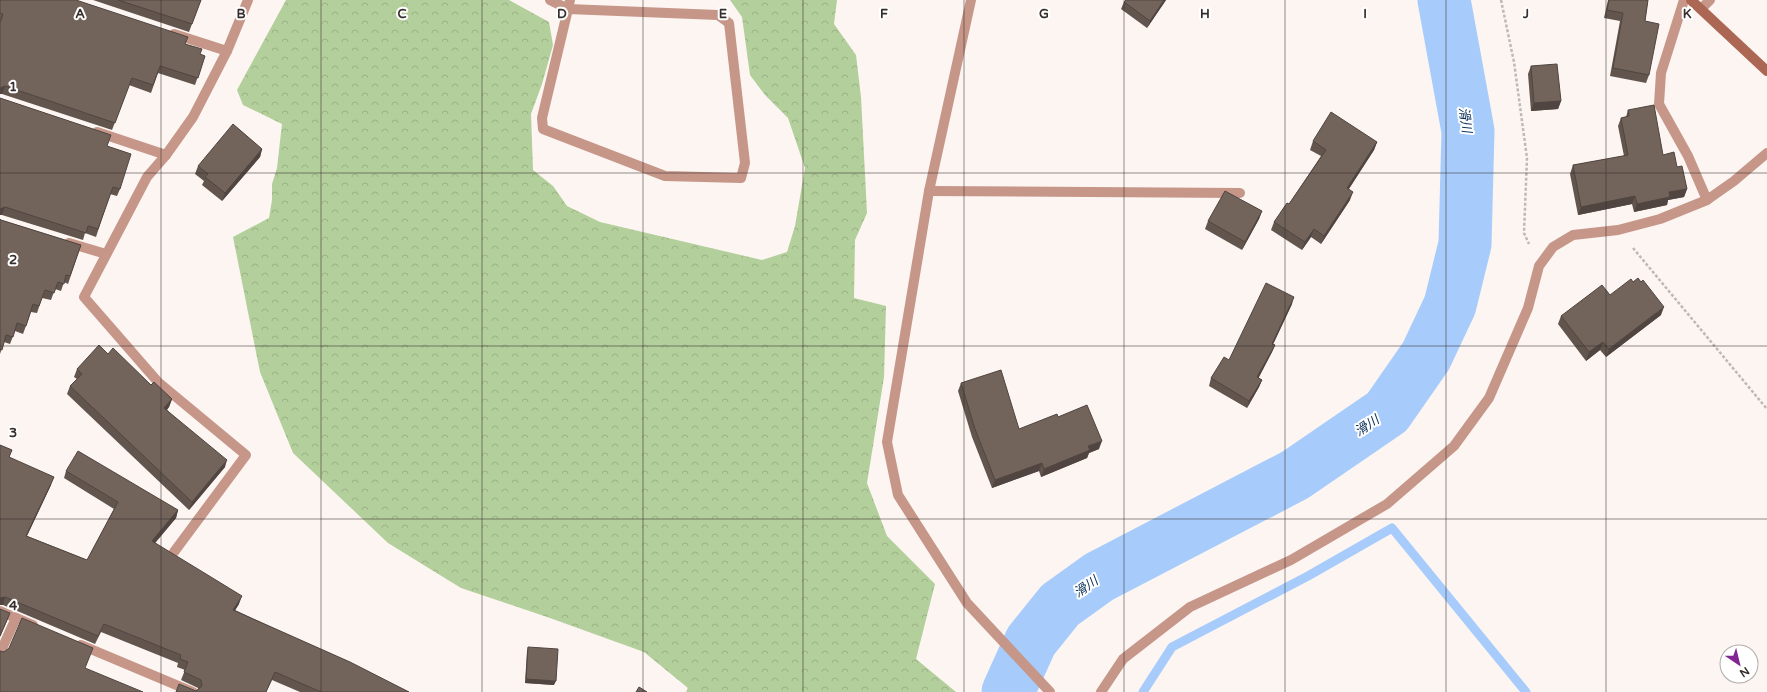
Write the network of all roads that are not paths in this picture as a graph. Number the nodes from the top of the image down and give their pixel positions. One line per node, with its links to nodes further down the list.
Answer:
1 (248, 0): 10 (street)
2 (550, 0): 7 (street)
3 (971, 0): 15 (street)
4 (1684, 0): 17 (street)
5 (1691, 0): 8 (street)
6 (1710, 0): 8 (street)
7 (569, 4): 7 (street)
8 (1701, 9): 11 (street)
9 (161, 29): 10 (street)
10 (228, 51): 14 (street)
11 (1767, 71)
12 (90, 130): 14 (street)
13 (1767, 153): 17 (street)
14 (166, 154): 19 (street)
15 (928, 191): 16 (street); 27 (street)
16 (1240, 193)
17 (1707, 200): 28 (street)
18 (60, 240): 19 (street)
19 (106, 254): 20 (street)
20 (174, 552)
21 (0, 611): 22 (street)
22 (16, 618): 23 (street); 25 (street)
23 (44, 630)
24 (72, 642): 26 (street)
25 (0, 653)
26 (193, 692)
27 (1050, 692)
28 (1100, 692)

